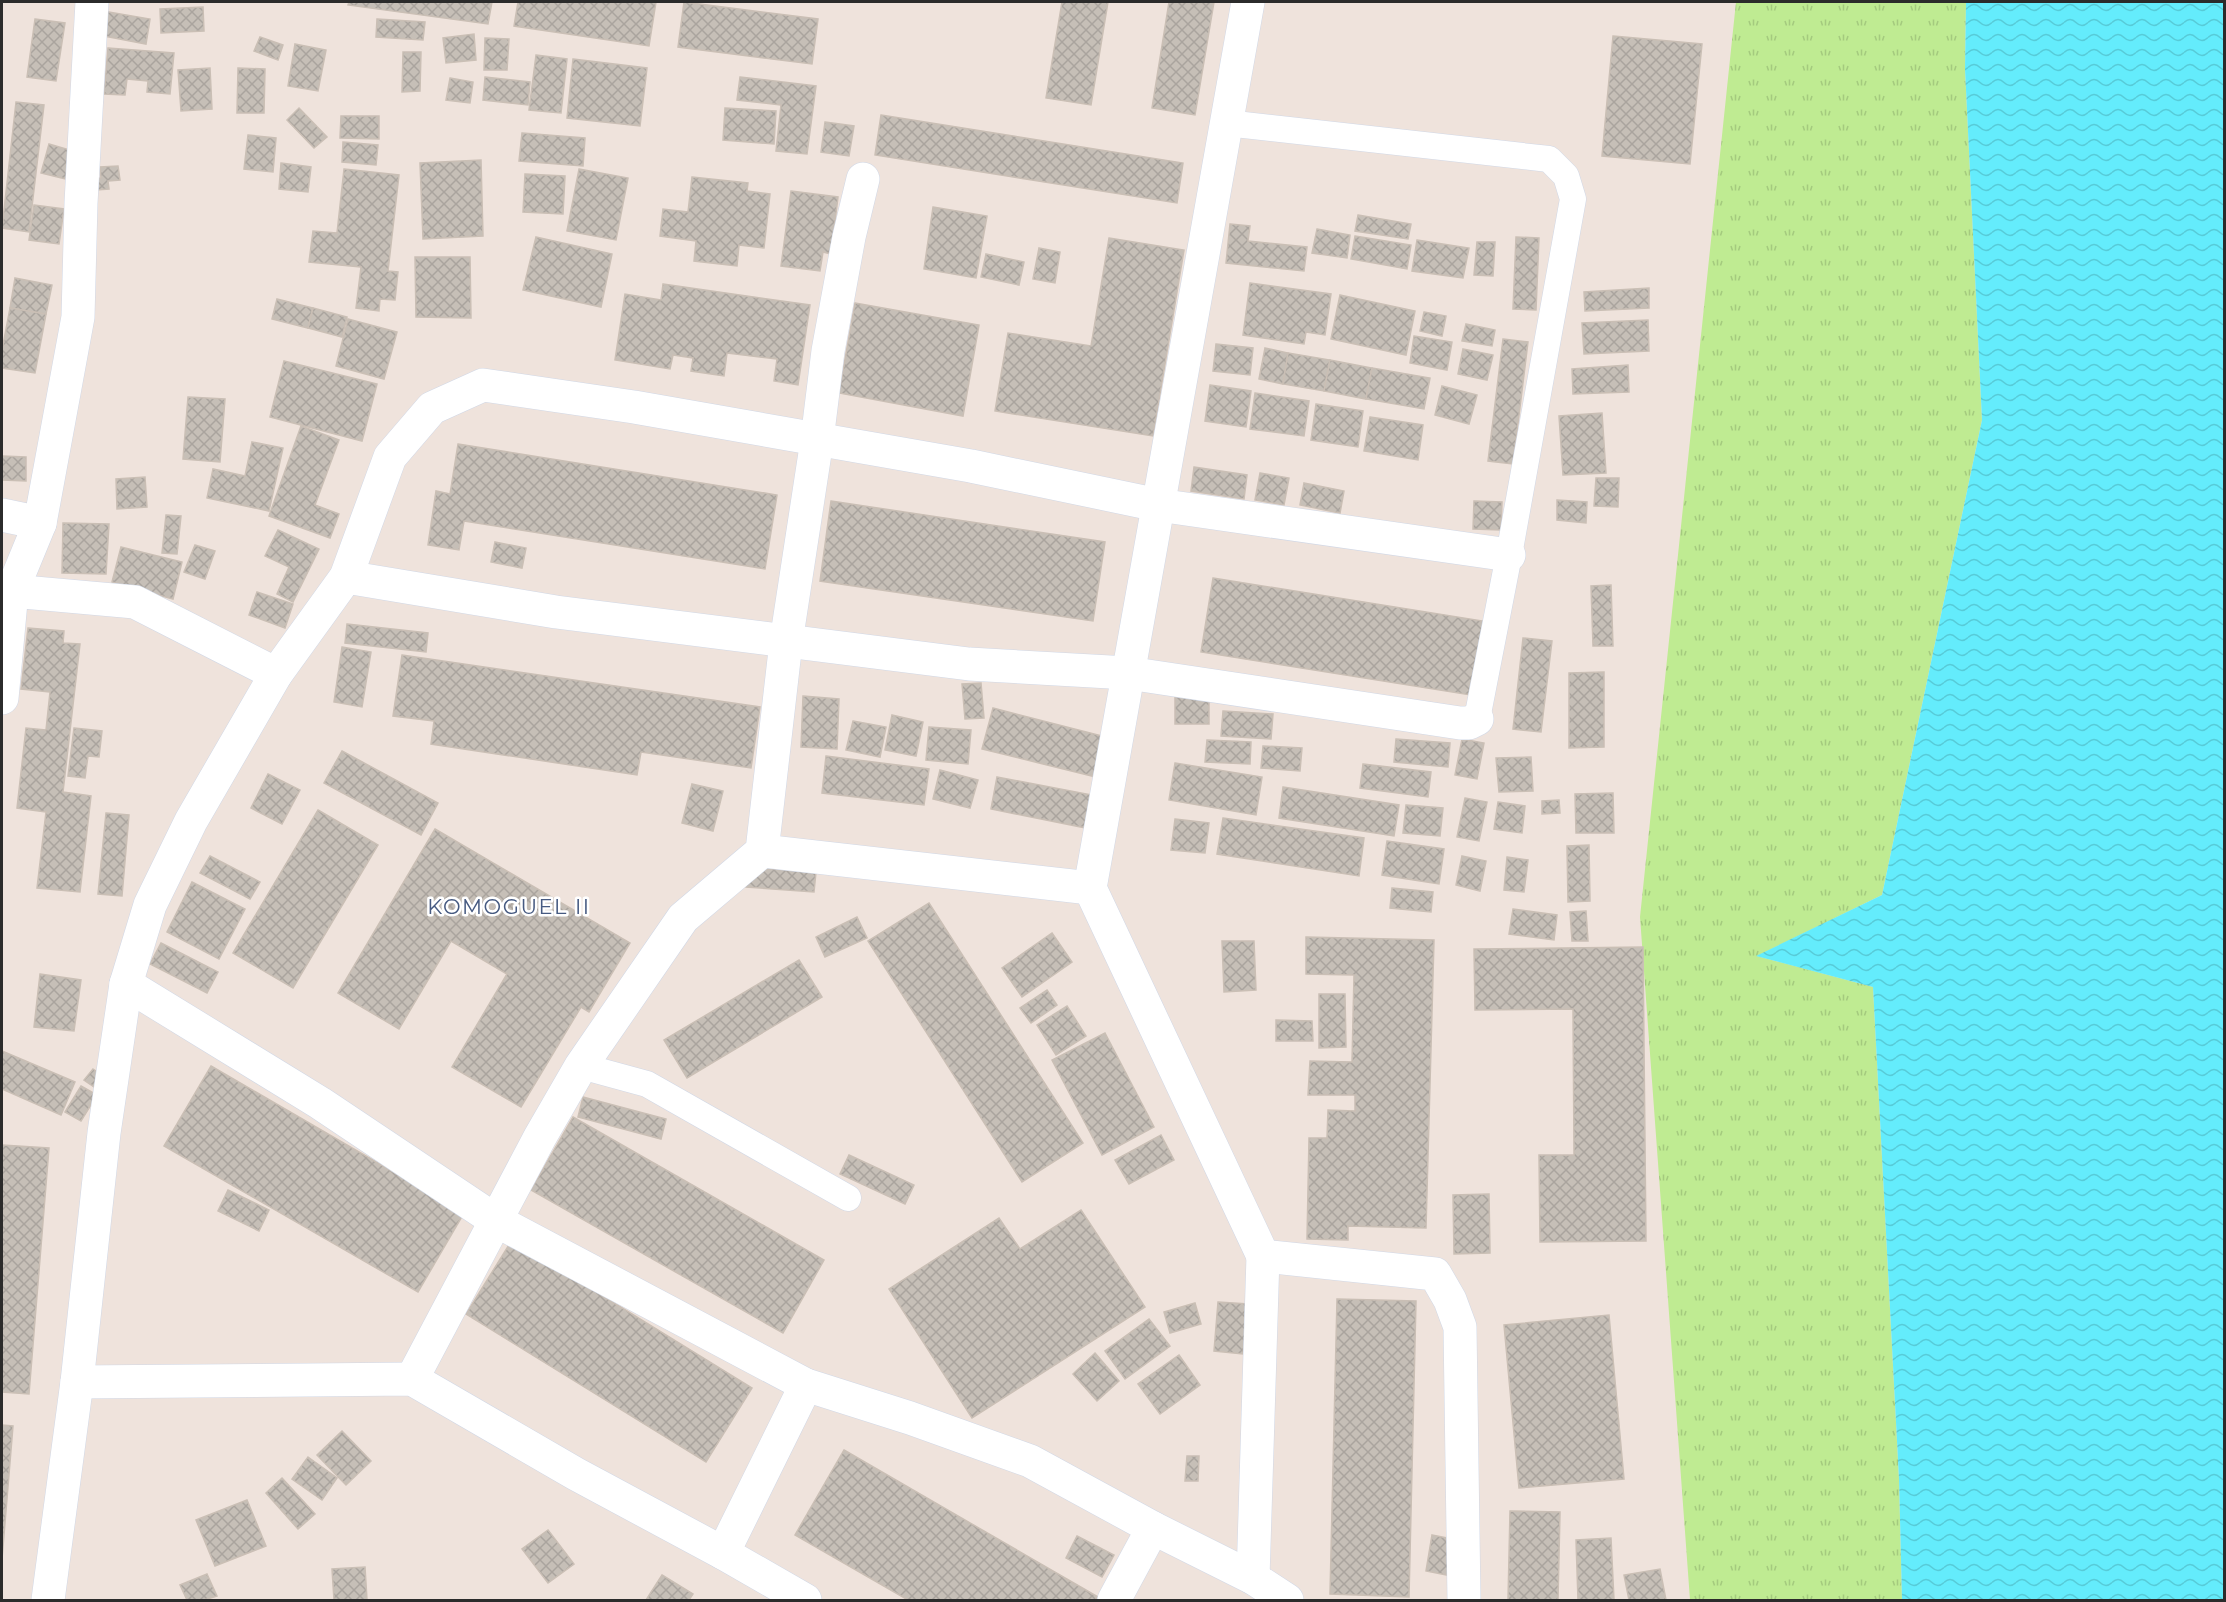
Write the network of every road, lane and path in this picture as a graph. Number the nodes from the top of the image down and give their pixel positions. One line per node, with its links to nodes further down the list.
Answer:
1 (92, 2): 8 (street)
2 (1248, 2): 3 (street)
3 (1226, 123): 6 (street); 9 (lane)
4 (863, 179): 5 (street)
5 (817, 440): 6 (street); 10 (street); 12 (street)
6 (1158, 505): 9 (street); 13 (street)
7 (2, 515): 8 (street)
8 (40, 523): 11 (street)
9 (1509, 555): 16 (lane)
10 (346, 578): 12 (street); 14 (street)
11 (12, 591): 14 (street); 15 (street)
12 (786, 642): 13 (street); 17 (street)
13 (1128, 673): 16 (street); 18 (street)
14 (276, 674): 19 (street)
15 (2, 698)
16 (1477, 719)
17 (762, 851): 18 (street); 20 (street)
18 (1090, 888): 23 (street)
19 (126, 984): 22 (street); 25 (street)
20 (581, 1066): 21 (lane); 22 (street)
21 (848, 1198)
22 (495, 1220): 24 (street); 26 (street)
23 (1263, 1257): 29 (street); 34 (street)
24 (412, 1379): 25 (street); 28 (street)
25 (77, 1382): 30 (street)
26 (806, 1385): 27 (street); 28 (street)
27 (1153, 1528): 29 (street); 32 (street)
28 (723, 1553): 31 (street)
29 (1253, 1578): 33 (street)
30 (48, 1600)
31 (805, 1600)
32 (1114, 1600)
33 (1287, 1600)
34 (1464, 1600)

